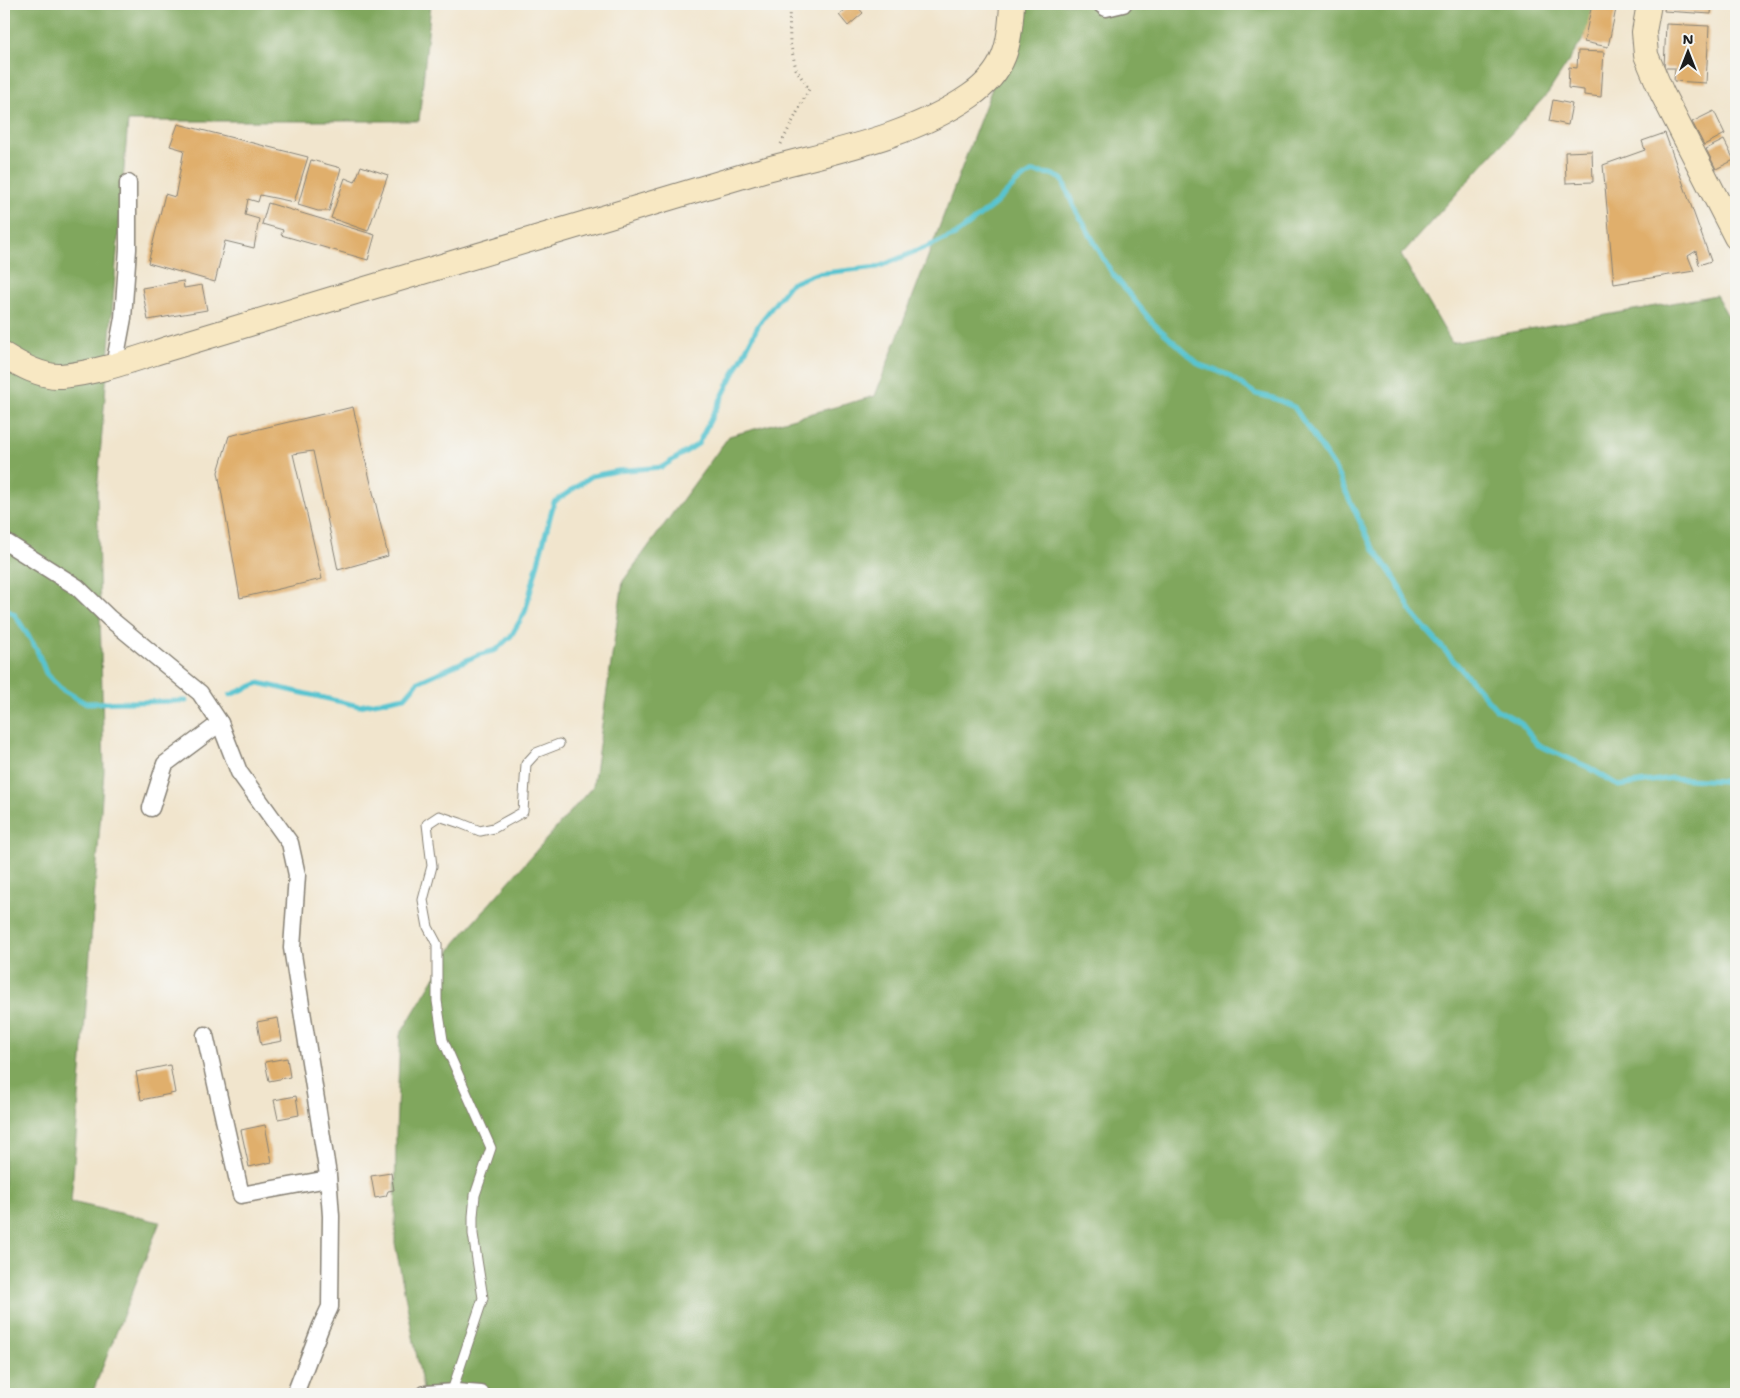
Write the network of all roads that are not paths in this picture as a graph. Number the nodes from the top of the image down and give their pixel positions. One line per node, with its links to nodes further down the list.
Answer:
1 (1012, 4): 8 (street)
2 (1101, 4): 3 (street)
3 (1123, 4)
4 (1650, 4): 6 (street)
5 (128, 183): 8 (street)
6 (1736, 238)
7 (4, 355): 8 (street)
8 (114, 366)
9 (4, 541): 10 (street)
10 (220, 723): 12 (street); 14 (street)
11 (559, 744): 15 (lane)
12 (151, 808)
13 (205, 1035): 14 (street)
14 (328, 1179): 16 (street)
15 (451, 1393): 17 (street); 18 (street)
16 (295, 1394)
17 (424, 1394)
18 (481, 1394)

